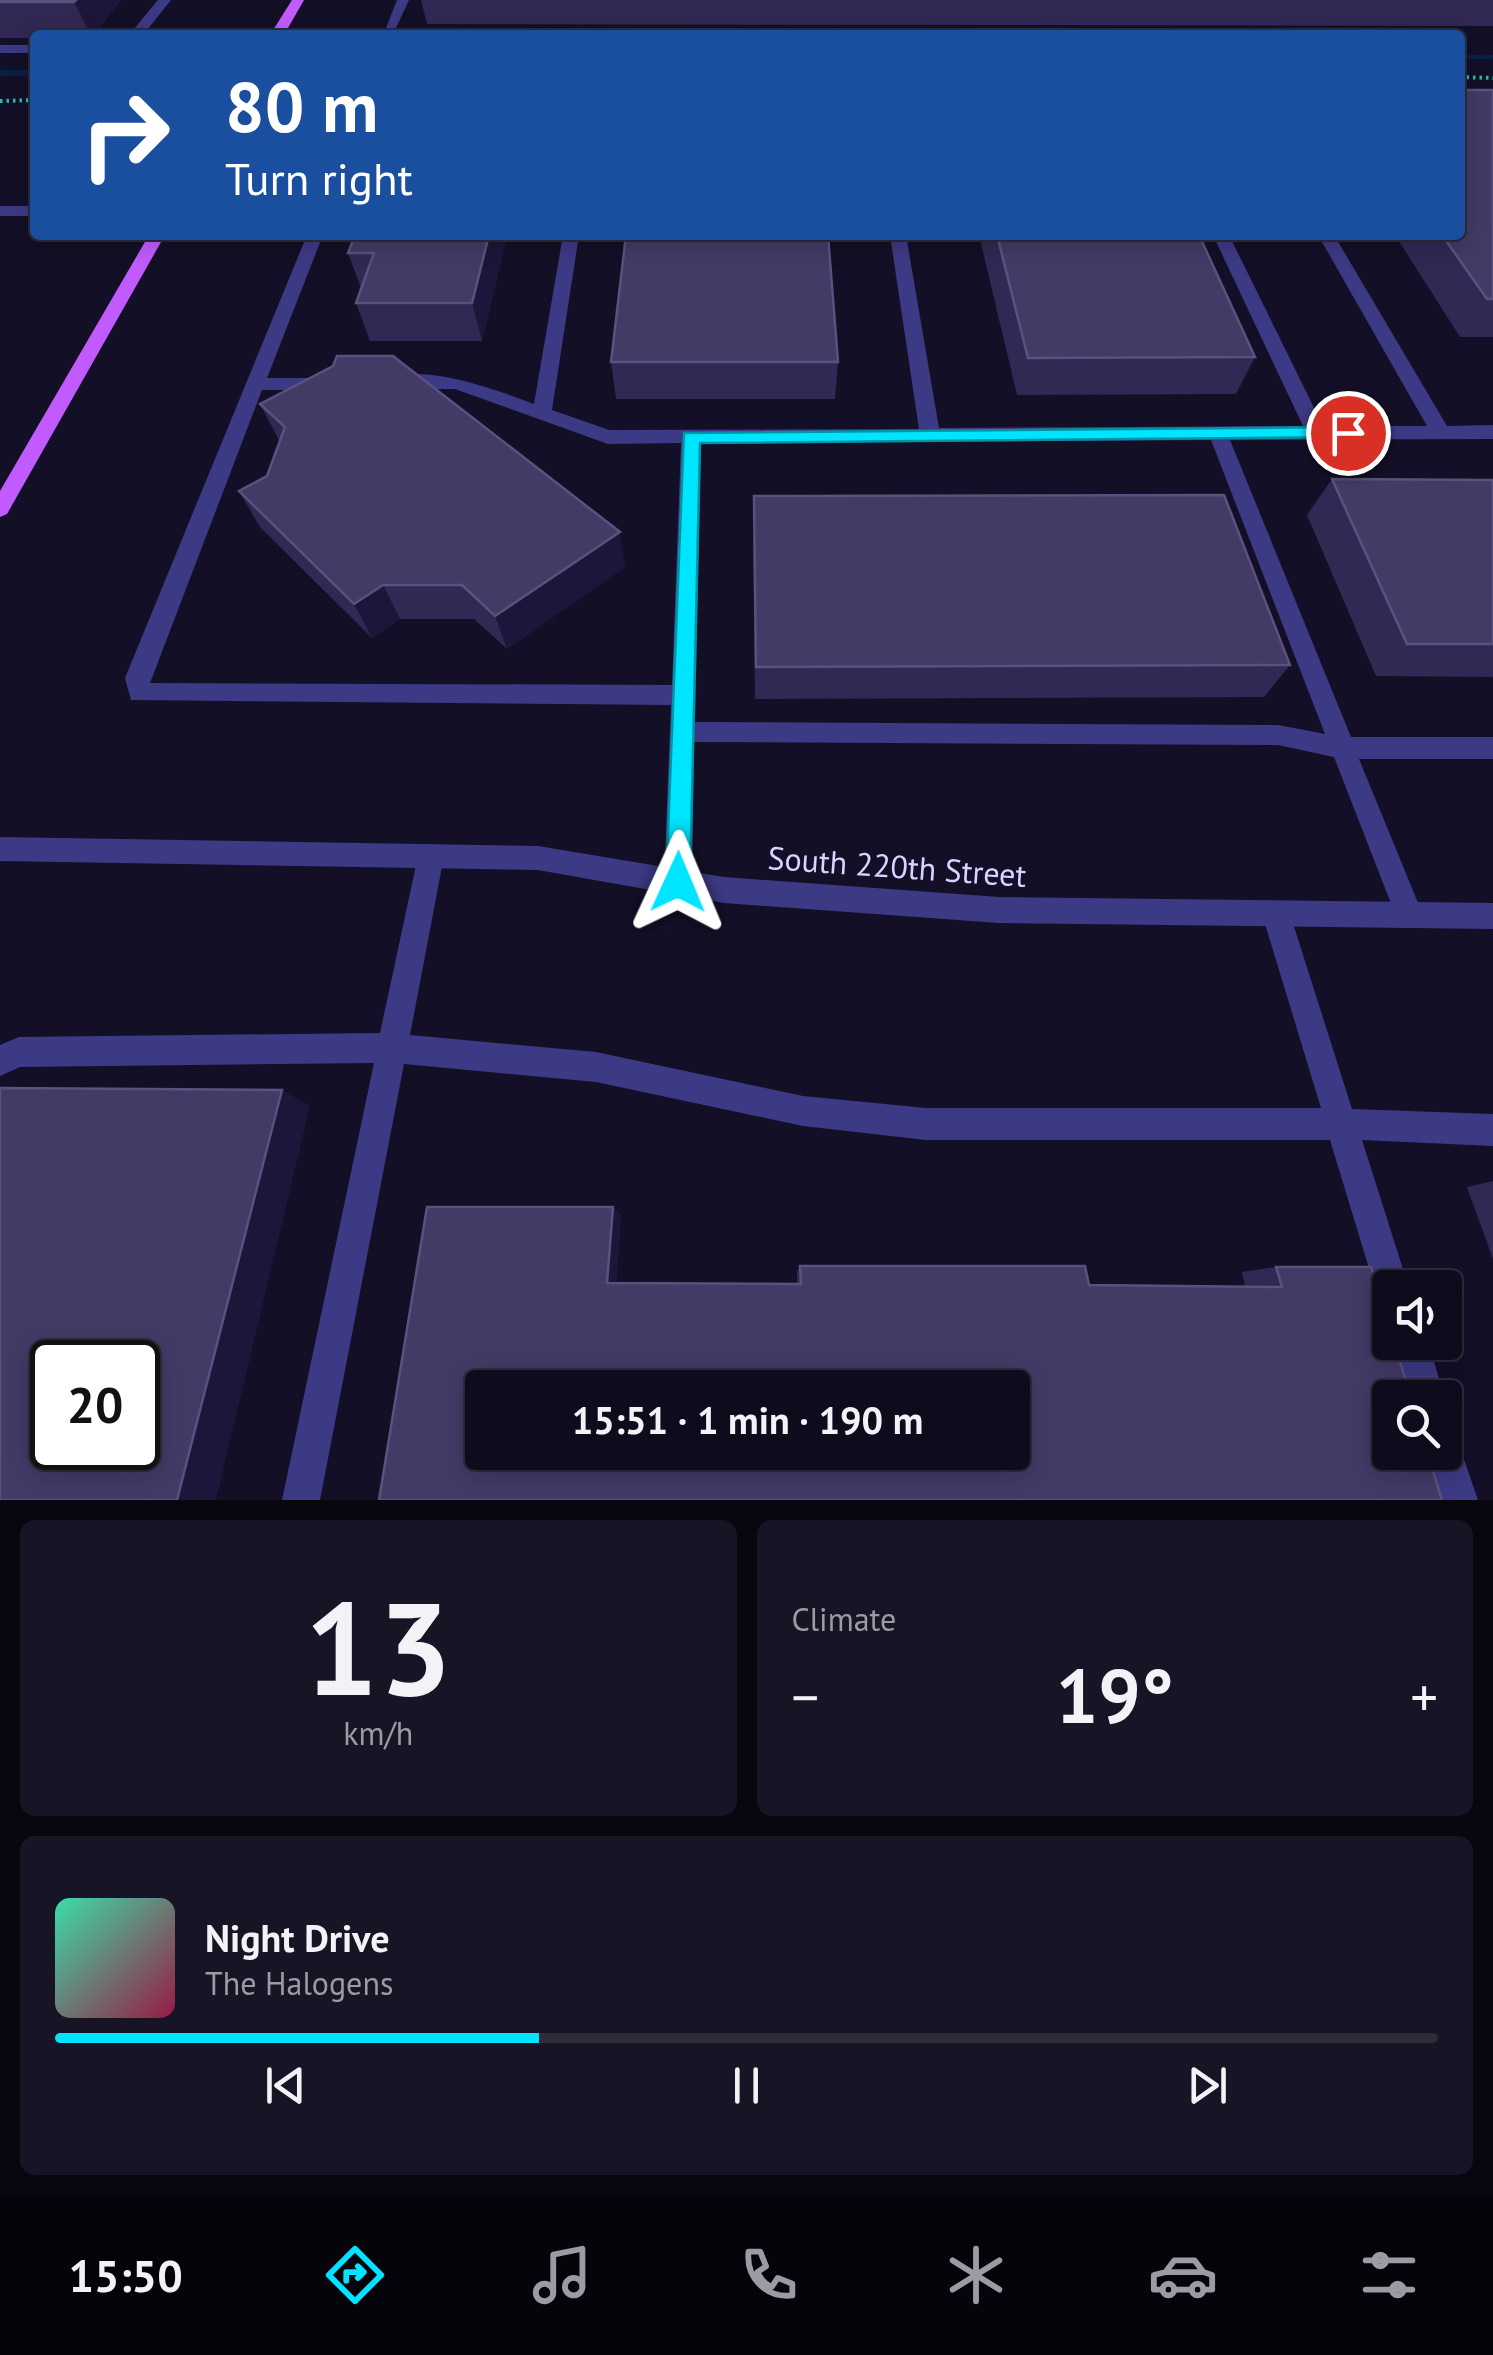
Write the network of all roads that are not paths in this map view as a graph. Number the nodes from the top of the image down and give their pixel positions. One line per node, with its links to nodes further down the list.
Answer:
1 (165, 0): 5 (street)
2 (298, 0): 6 (main road)
3 (403, 0): 4 (street)
4 (391, 26)
5 (140, 30)
6 (279, 30)
7 (0, 48): 8 (street)
8 (30, 48)
9 (8, 211): 10 (street)
10 (0, 231)
11 (154, 240): 25 (main road)
12 (313, 240): 17 (street)
13 (570, 240): 18 (street)
14 (899, 240): 23 (street)
15 (1223, 240): 20 (street)
16 (1329, 240): 21 (street)
17 (256, 384): 18 (street); 26 (street)
18 (542, 414): 24 (street)
19 (1493, 432): 21 (street)
20 (1316, 433): 21 (street); 22 (street)
21 (1441, 433)
22 (1218, 434): 23 (street); 28 (street)
23 (930, 436): 24 (street)
24 (691, 437): 26 (street)
25 (0, 509)
26 (683, 694): 27 (street)
27 (682, 732): 28 (street); 32 (street)
28 (1343, 748): 29 (street); 34 (street)
29 (1493, 748)
30 (0, 849): 31 (street, South 220th Street)
31 (431, 856): 32 (street, South 220th Street); 36 (street)
32 (678, 882): 33 (street, South 220th Street)
33 (1276, 914): 34 (street, South 220th Street); 38 (street)
34 (1410, 915): 35 (street, South 220th Street)
35 (1493, 916)
36 (392, 1048): 37 (street); 38 (street); 42 (street)
37 (0, 1061)
38 (1341, 1124): 39 (street); 40 (street)
39 (1493, 1130)
40 (1386, 1270)
41 (1450, 1470): 43 (street)
42 (301, 1500)
43 (1459, 1500)

